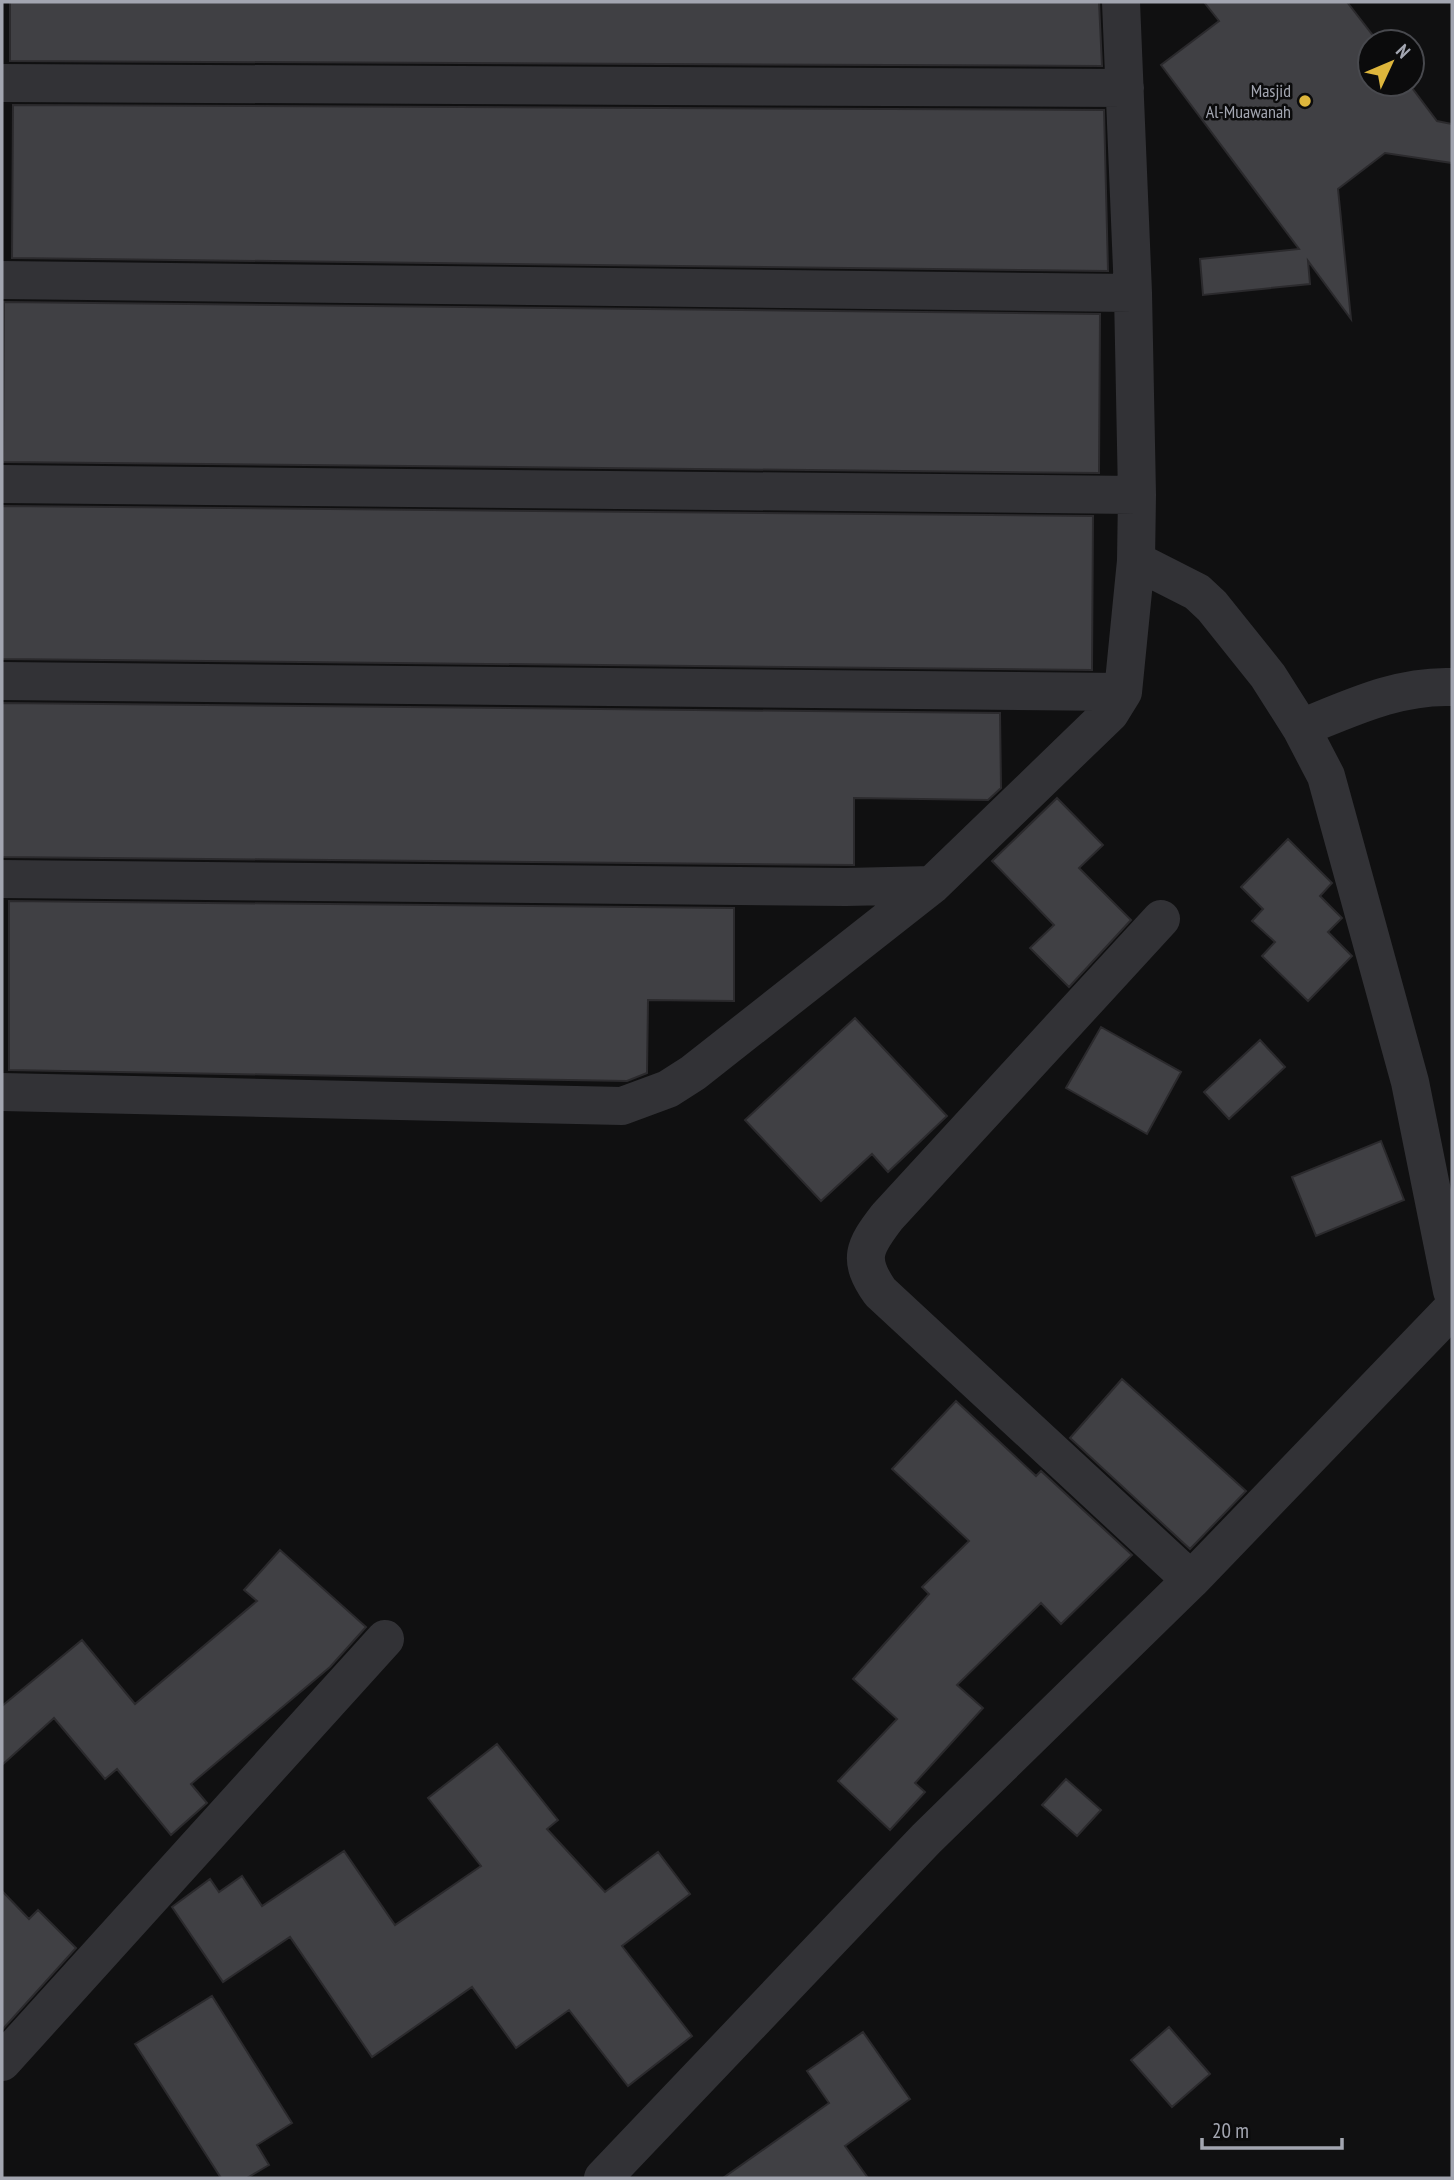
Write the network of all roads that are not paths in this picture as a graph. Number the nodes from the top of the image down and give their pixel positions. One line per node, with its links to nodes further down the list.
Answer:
1 (1121, 2): 3 (street)
2 (2, 83): 3 (street)
3 (1125, 88): 5 (street)
4 (2, 280): 5 (street)
5 (1133, 293): 7 (street)
6 (2, 484): 7 (street)
7 (1136, 495): 8 (street)
8 (1136, 561): 11 (street); 12 (street)
9 (2, 681): 11 (street)
10 (1452, 687): 12 (street)
11 (1123, 692): 14 (street)
12 (1301, 728): 17 (street)
13 (2, 879): 14 (street)
14 (932, 885): 16 (street)
15 (1161, 919): 19 (street)
16 (2, 1092)
17 (1452, 1291)
18 (1452, 1309): 19 (street)
19 (1191, 1580): 22 (street)
20 (385, 1639): 21 (street)
21 (2, 2062)
22 (603, 2178)

